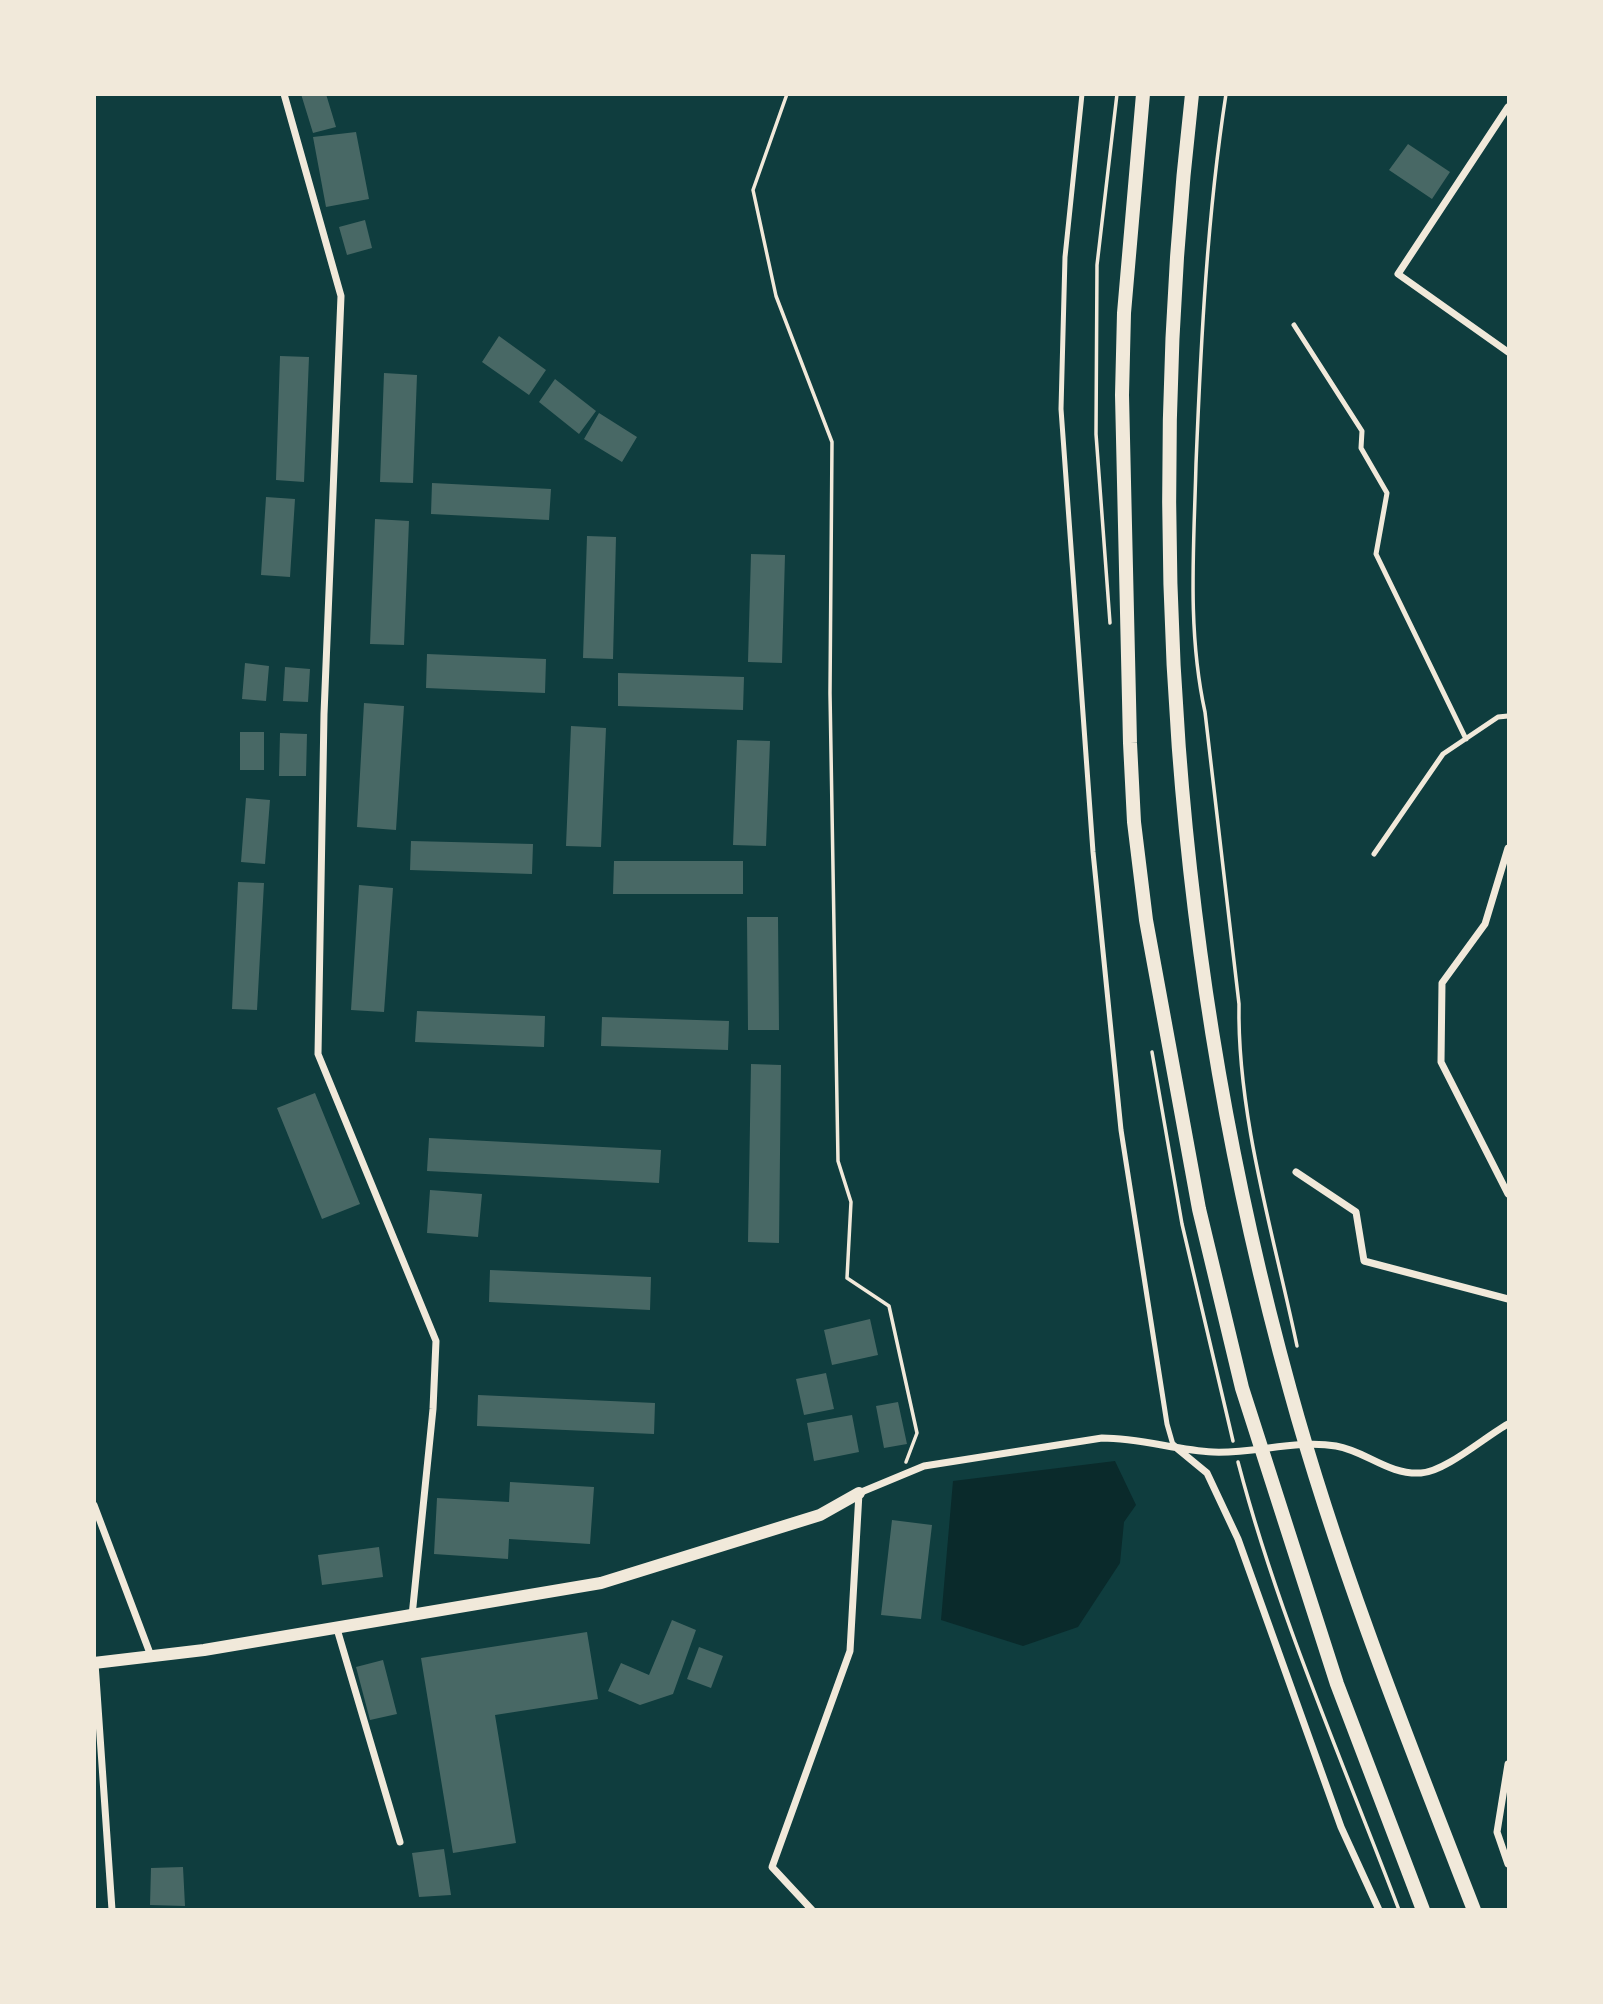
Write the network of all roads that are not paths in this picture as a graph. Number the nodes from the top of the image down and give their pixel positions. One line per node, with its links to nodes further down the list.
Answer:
1 (284, 94): 19 (street)
2 (1082, 94): 16 (lane)
3 (1143, 94): 29 (main road)
4 (1192, 94): 30 (main road)
5 (1508, 107): 7 (street)
6 (1294, 325): 9 (lane)
7 (1508, 352)
8 (1508, 716): 9 (lane)
9 (1466, 739): 11 (lane)
10 (1508, 848): 13 (street)
11 (1374, 854)
12 (1296, 1172): 14 (street)
13 (1508, 1194)
14 (1508, 1299)
15 (1508, 1424): 16 (street)
16 (1173, 1445): 17 (street); 28 (street)
17 (859, 1493): 19 (street); 27 (street)
18 (94, 1505): 21 (street)
19 (412, 1616): 20 (street)
20 (337, 1629): 21 (street); 24 (street)
21 (151, 1656): 22 (street)
22 (95, 1663): 26 (street)
23 (1508, 1764): 25 (street)
24 (400, 1842)
25 (1508, 1864)
26 (111, 1909)
27 (812, 1909)
28 (1379, 1909)
29 (1423, 1909)
30 (1474, 1909)

